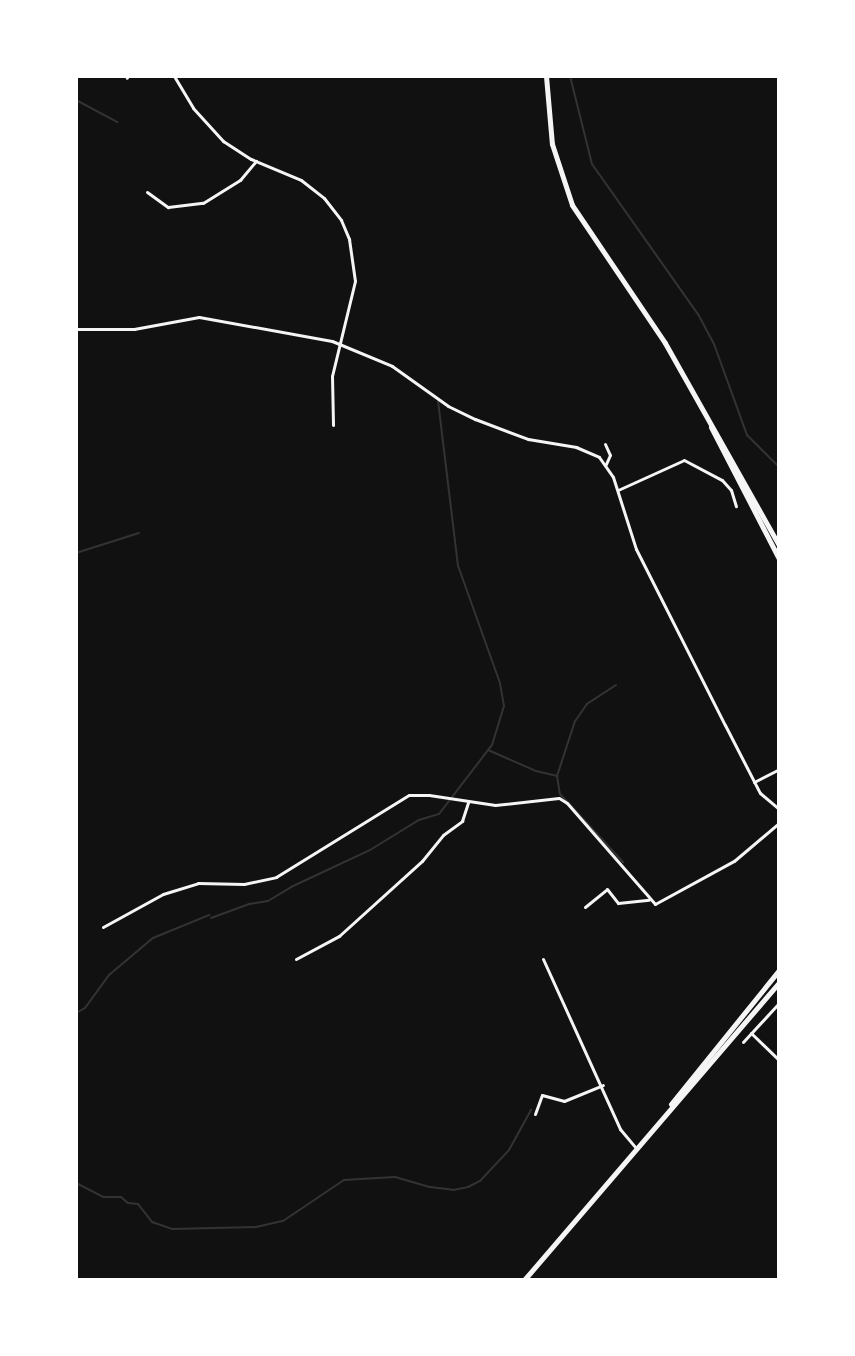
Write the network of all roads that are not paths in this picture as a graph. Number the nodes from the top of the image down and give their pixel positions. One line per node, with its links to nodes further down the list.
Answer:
1 (174, 76): 3 (street)
2 (546, 76): 7 (main road)
3 (256, 161): 4 (street); 6 (street)
4 (147, 192)
5 (76, 329): 6 (street)
6 (339, 343): 8 (street); 10 (street)
7 (702, 408): 13 (main road); 14 (main road)
8 (333, 426)
9 (605, 444): 10 (street)
10 (606, 464): 11 (street)
11 (618, 490): 12 (street); 16 (street)
12 (736, 506)
13 (779, 545)
14 (779, 559)
15 (779, 770): 16 (street)
16 (754, 782): 18 (street)
17 (468, 802): 20 (street); 22 (street); 24 (street)
18 (779, 808)
19 (779, 823): 20 (street)
20 (649, 900): 21 (street)
21 (584, 907)
22 (103, 927)
23 (543, 958): 31 (street)
24 (296, 959)
25 (779, 970): 33 (main road)
26 (779, 983): 33 (main road)
27 (779, 1003): 28 (street)
28 (751, 1033): 29 (street); 30 (street)
29 (743, 1042)
30 (779, 1060)
31 (602, 1085): 32 (street); 34 (street)
32 (535, 1114)
33 (659, 1121): 34 (main road)
34 (636, 1148): 35 (main road)
35 (524, 1280)

